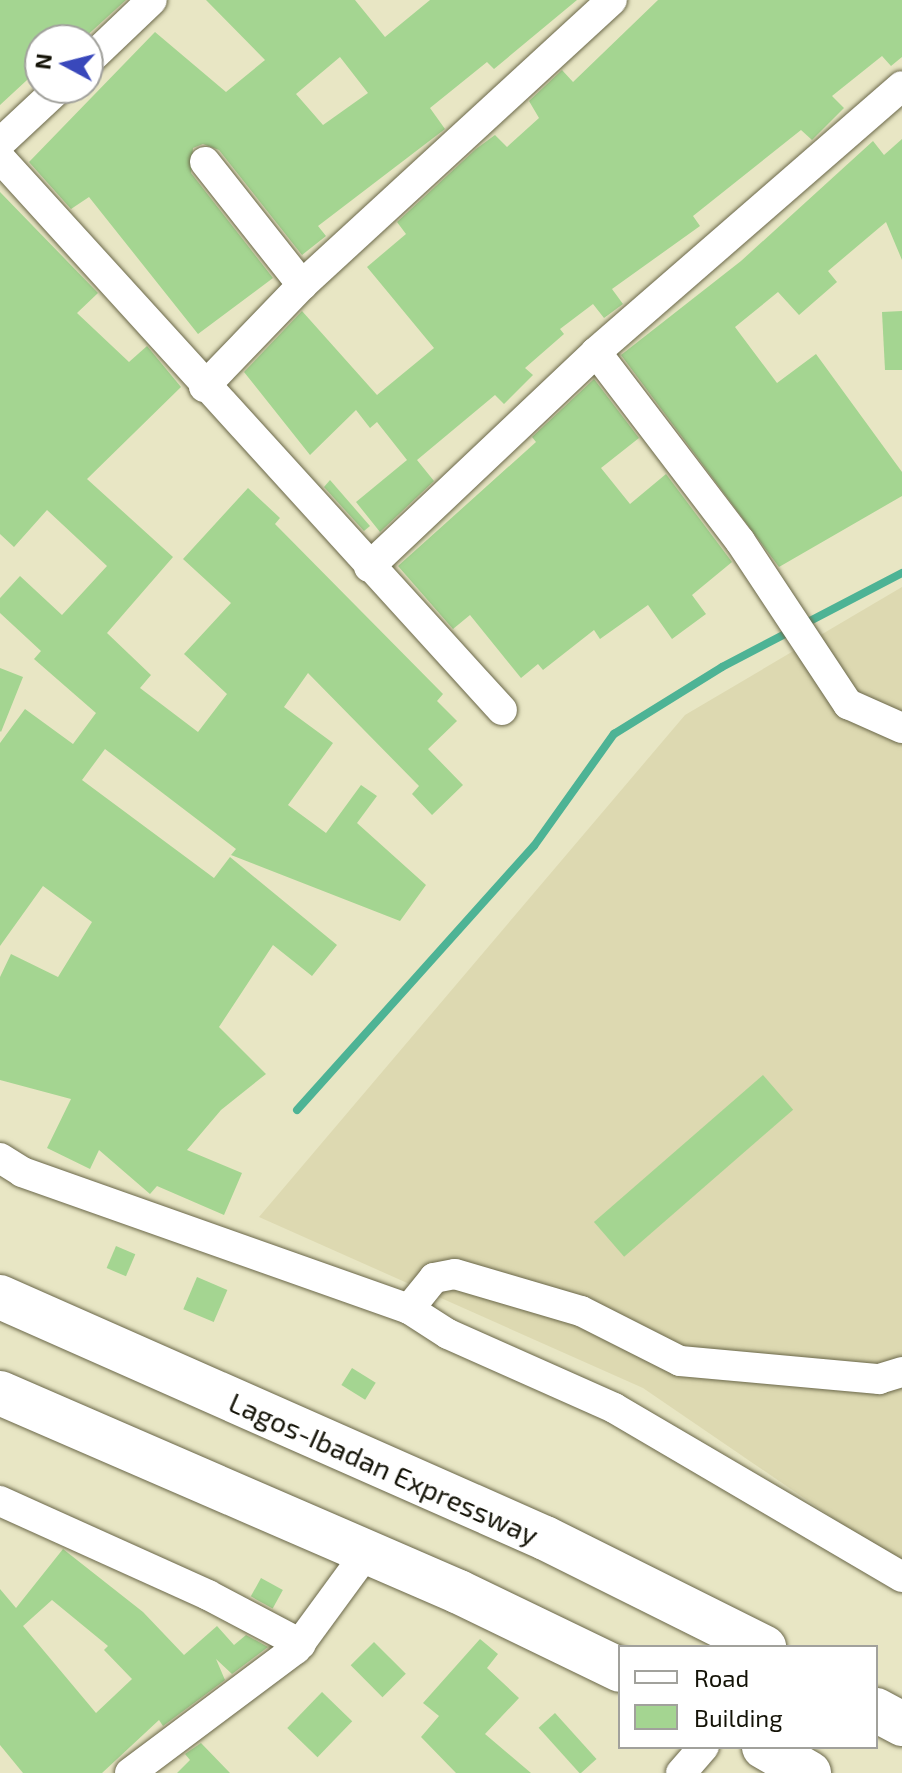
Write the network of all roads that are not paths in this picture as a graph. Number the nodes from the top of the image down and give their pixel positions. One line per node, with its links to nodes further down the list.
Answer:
1 (152, 0): 3 (street)
2 (612, 0): 9 (street)
3 (104, 46)
4 (902, 86): 10 (street)
5 (42, 104): 6 (street)
6 (0, 143)
7 (0, 158): 11 (street)
8 (205, 162): 9 (street)
9 (302, 285): 11 (street)
10 (596, 352): 12 (street); 14 (street)
11 (204, 387): 12 (street)
12 (369, 567): 13 (street)
13 (502, 710)
14 (902, 728)
15 (0, 1158): 17 (street)
16 (0, 1297): 24 (highway, Lagos-Ibadan Expressway)
17 (409, 1309): 18 (street); 22 (street)
18 (902, 1372)
19 (0, 1393): 21 (highway)
20 (0, 1501): 23 (street)
21 (367, 1552): 23 (street); 25 (highway)
22 (902, 1577)
23 (301, 1644): 30 (street)
24 (760, 1645)
25 (618, 1669)
26 (878, 1711): 27 (highway)
27 (902, 1724)
28 (702, 1749): 31 (street)
29 (767, 1749): 32 (highway)
30 (130, 1773)
31 (681, 1773)
32 (809, 1773)

